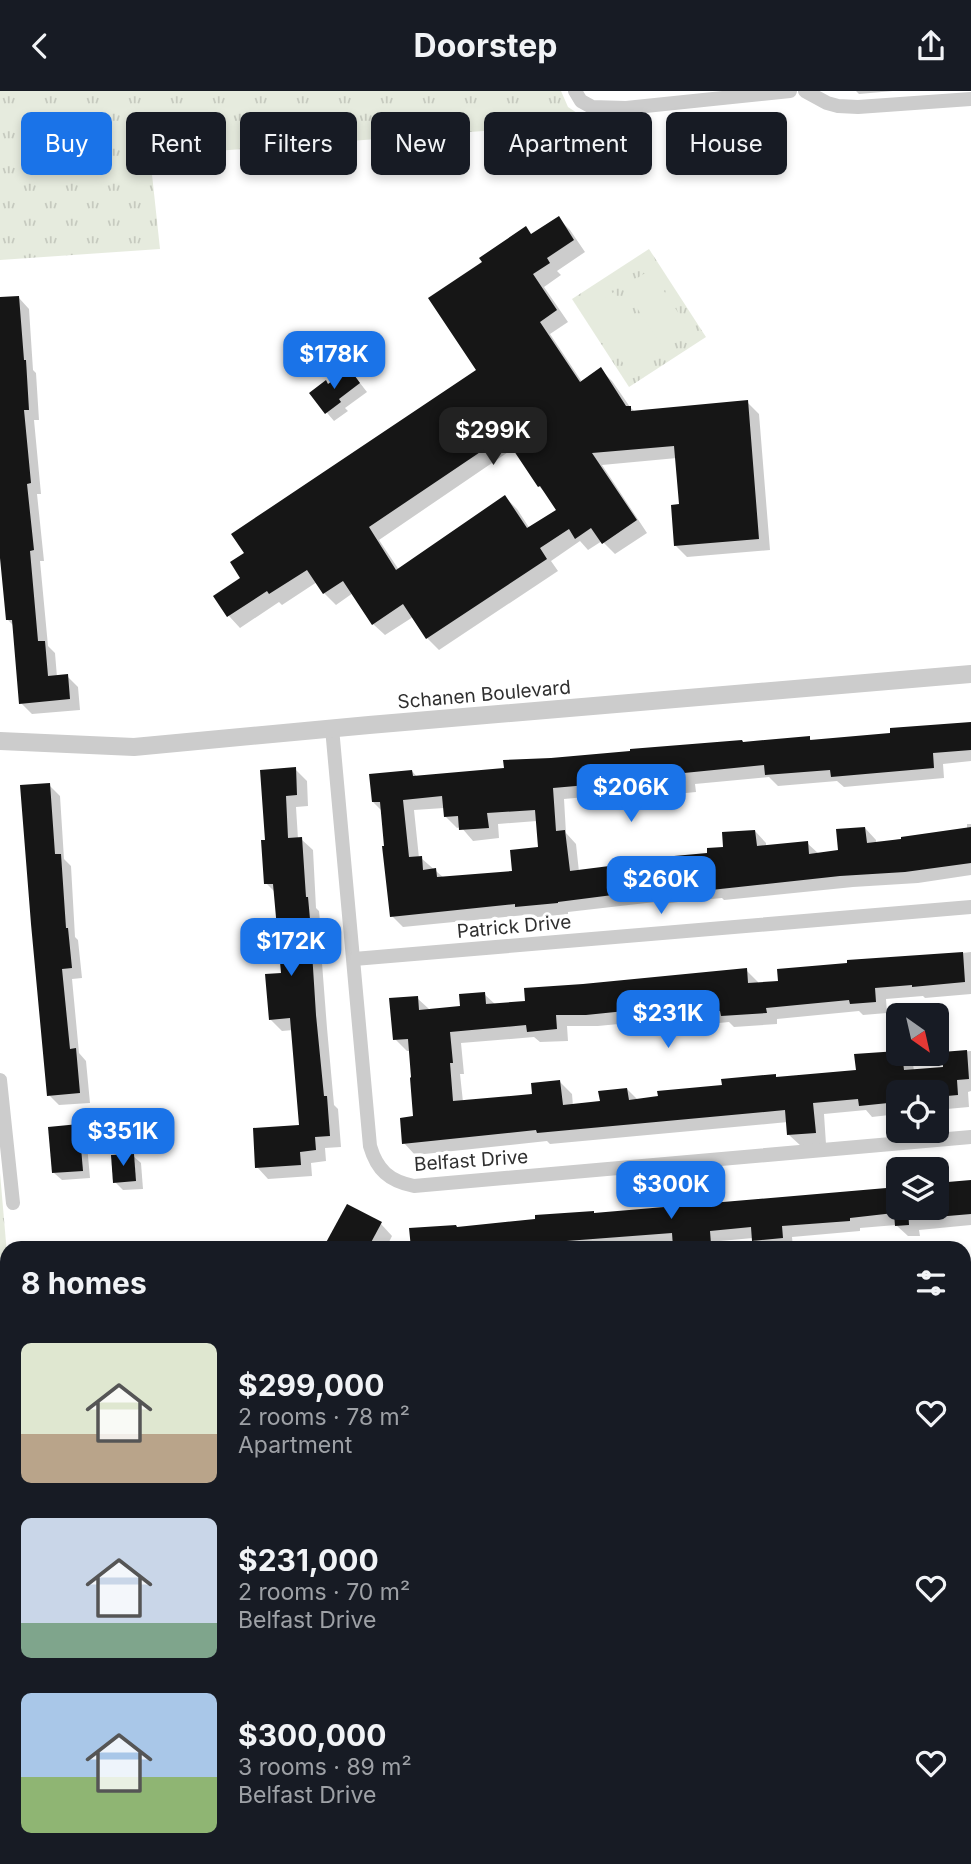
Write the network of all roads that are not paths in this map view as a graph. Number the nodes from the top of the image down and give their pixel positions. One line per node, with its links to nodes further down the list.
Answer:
1 (790, 91): 3 (street)
2 (805, 91): 4 (street)
3 (578, 96)
4 (971, 99)
5 (971, 674): 6 (street, Schanen Boulevard)
6 (332, 728): 7 (street, Schanen Boulevard); 9 (street, Belfast Drive)
7 (0, 741)
8 (971, 907): 9 (street, Patrick Drive)
9 (354, 959): 11 (street, Belfast Drive)
10 (0, 1080): 12 (street)
11 (971, 1137)
12 (13, 1203)

